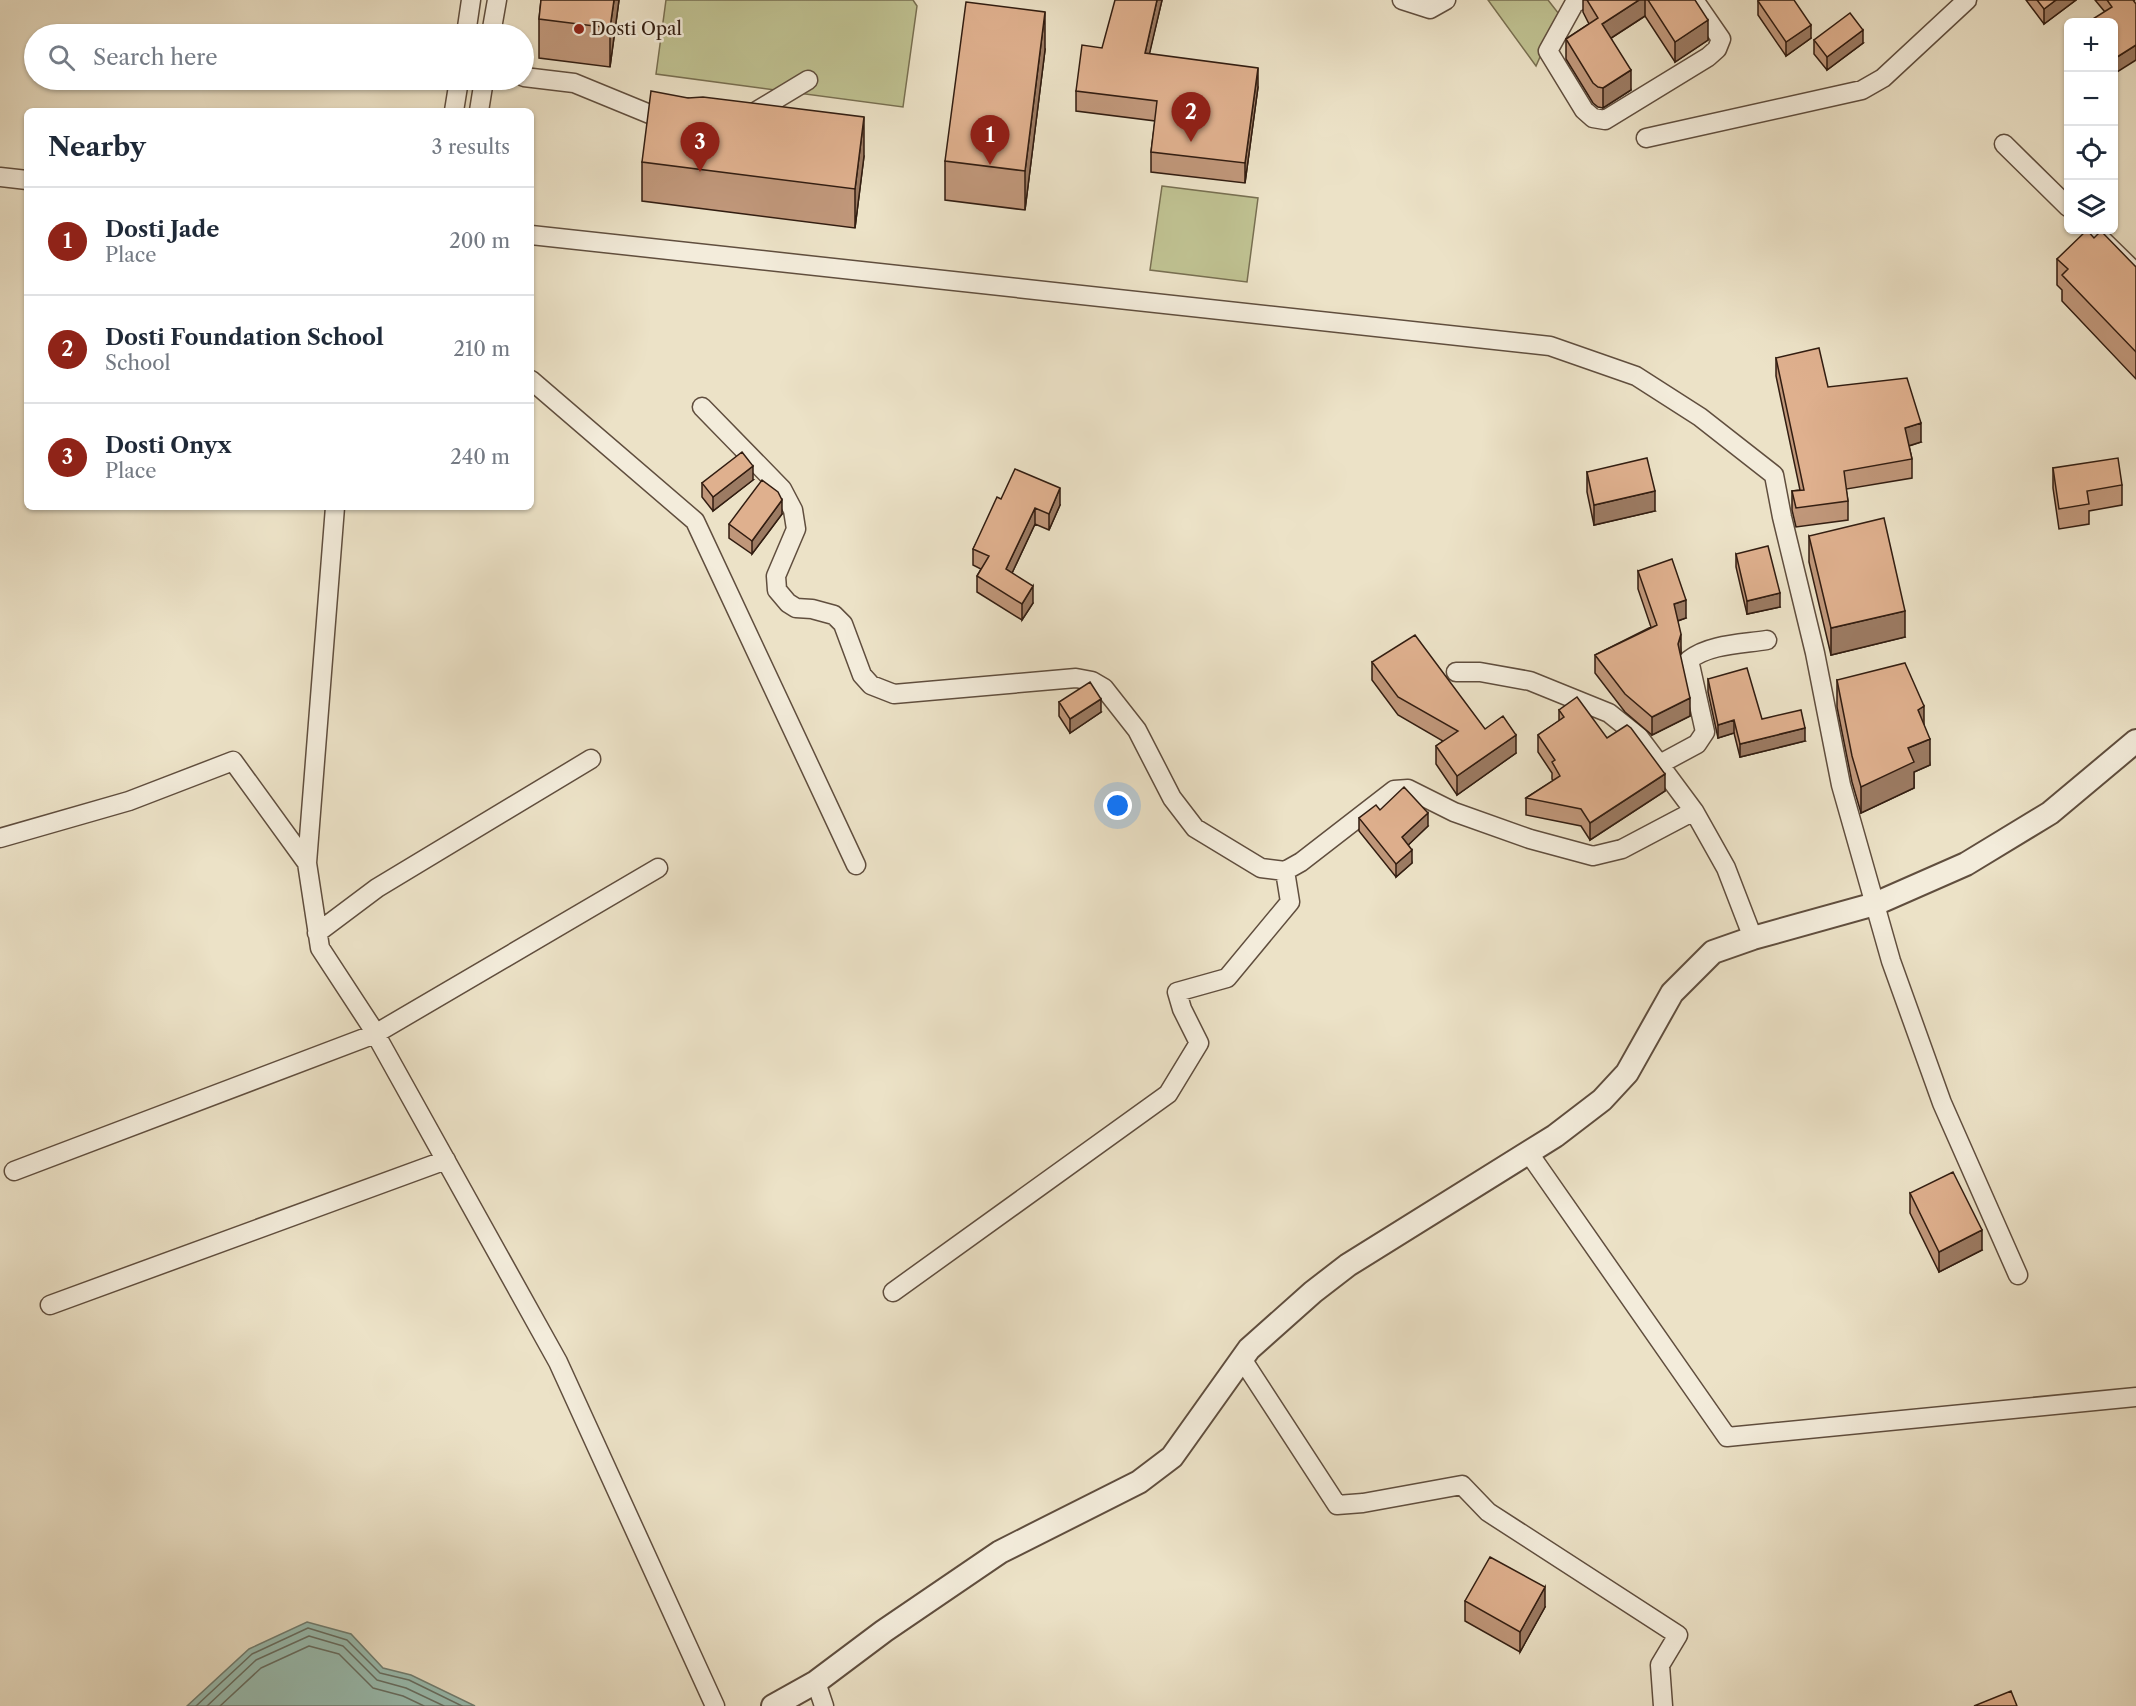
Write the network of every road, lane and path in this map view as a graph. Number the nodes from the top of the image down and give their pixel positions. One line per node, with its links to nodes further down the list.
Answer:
1 (471, 0): 8 (street)
2 (497, 0): 9 (street)
3 (1402, 0): 4 (street)
4 (1446, 0)
5 (1694, 0): 7 (street)
6 (1967, 0): 18 (street)
7 (1575, 1)
8 (467, 24)
9 (493, 24)
10 (534, 78): 17 (street)
11 (808, 80): 16 (street)
12 (457, 90): 14 (street)
13 (482, 90): 15 (street)
14 (454, 108)
15 (479, 108)
16 (732, 121)
17 (692, 126)
18 (1646, 138)
19 (2004, 144): 22 (street)
20 (0, 177): 21 (street)
21 (24, 180)
22 (2064, 203)
23 (2096, 234): 25 (street)
24 (534, 235): 40 (street)
25 (2136, 273)
26 (534, 383): 37 (street)
27 (702, 407): 39 (street)
28 (335, 510): 36 (street)
29 (1767, 640): 33 (street)
30 (1456, 672): 33 (street)
31 (2136, 741): 40 (street)
32 (591, 759): 41 (street)
33 (1660, 765): 34 (street)
34 (1694, 811): 39 (street); 42 (street)
35 (0, 838): 36 (street)
36 (307, 862): 41 (street)
37 (856, 864)
38 (658, 868): 43 (street)
39 (1285, 871): 48 (street)
40 (1875, 904): 42 (street); 47 (street)
41 (317, 933): 43 (street)
42 (1753, 939): 44 (street)
43 (375, 1034): 45 (street); 46 (street)
44 (1528, 1152): 50 (street); 51 (street)
45 (446, 1160): 49 (street); 53 (street)
46 (14, 1171)
47 (2018, 1275)
48 (893, 1292)
49 (50, 1305)
50 (1242, 1359): 52 (street); 56 (street)
51 (2136, 1397)
52 (816, 1682): 54 (street); 55 (street)
53 (715, 1706)
54 (773, 1706)
55 (824, 1706)
56 (1663, 1706)

